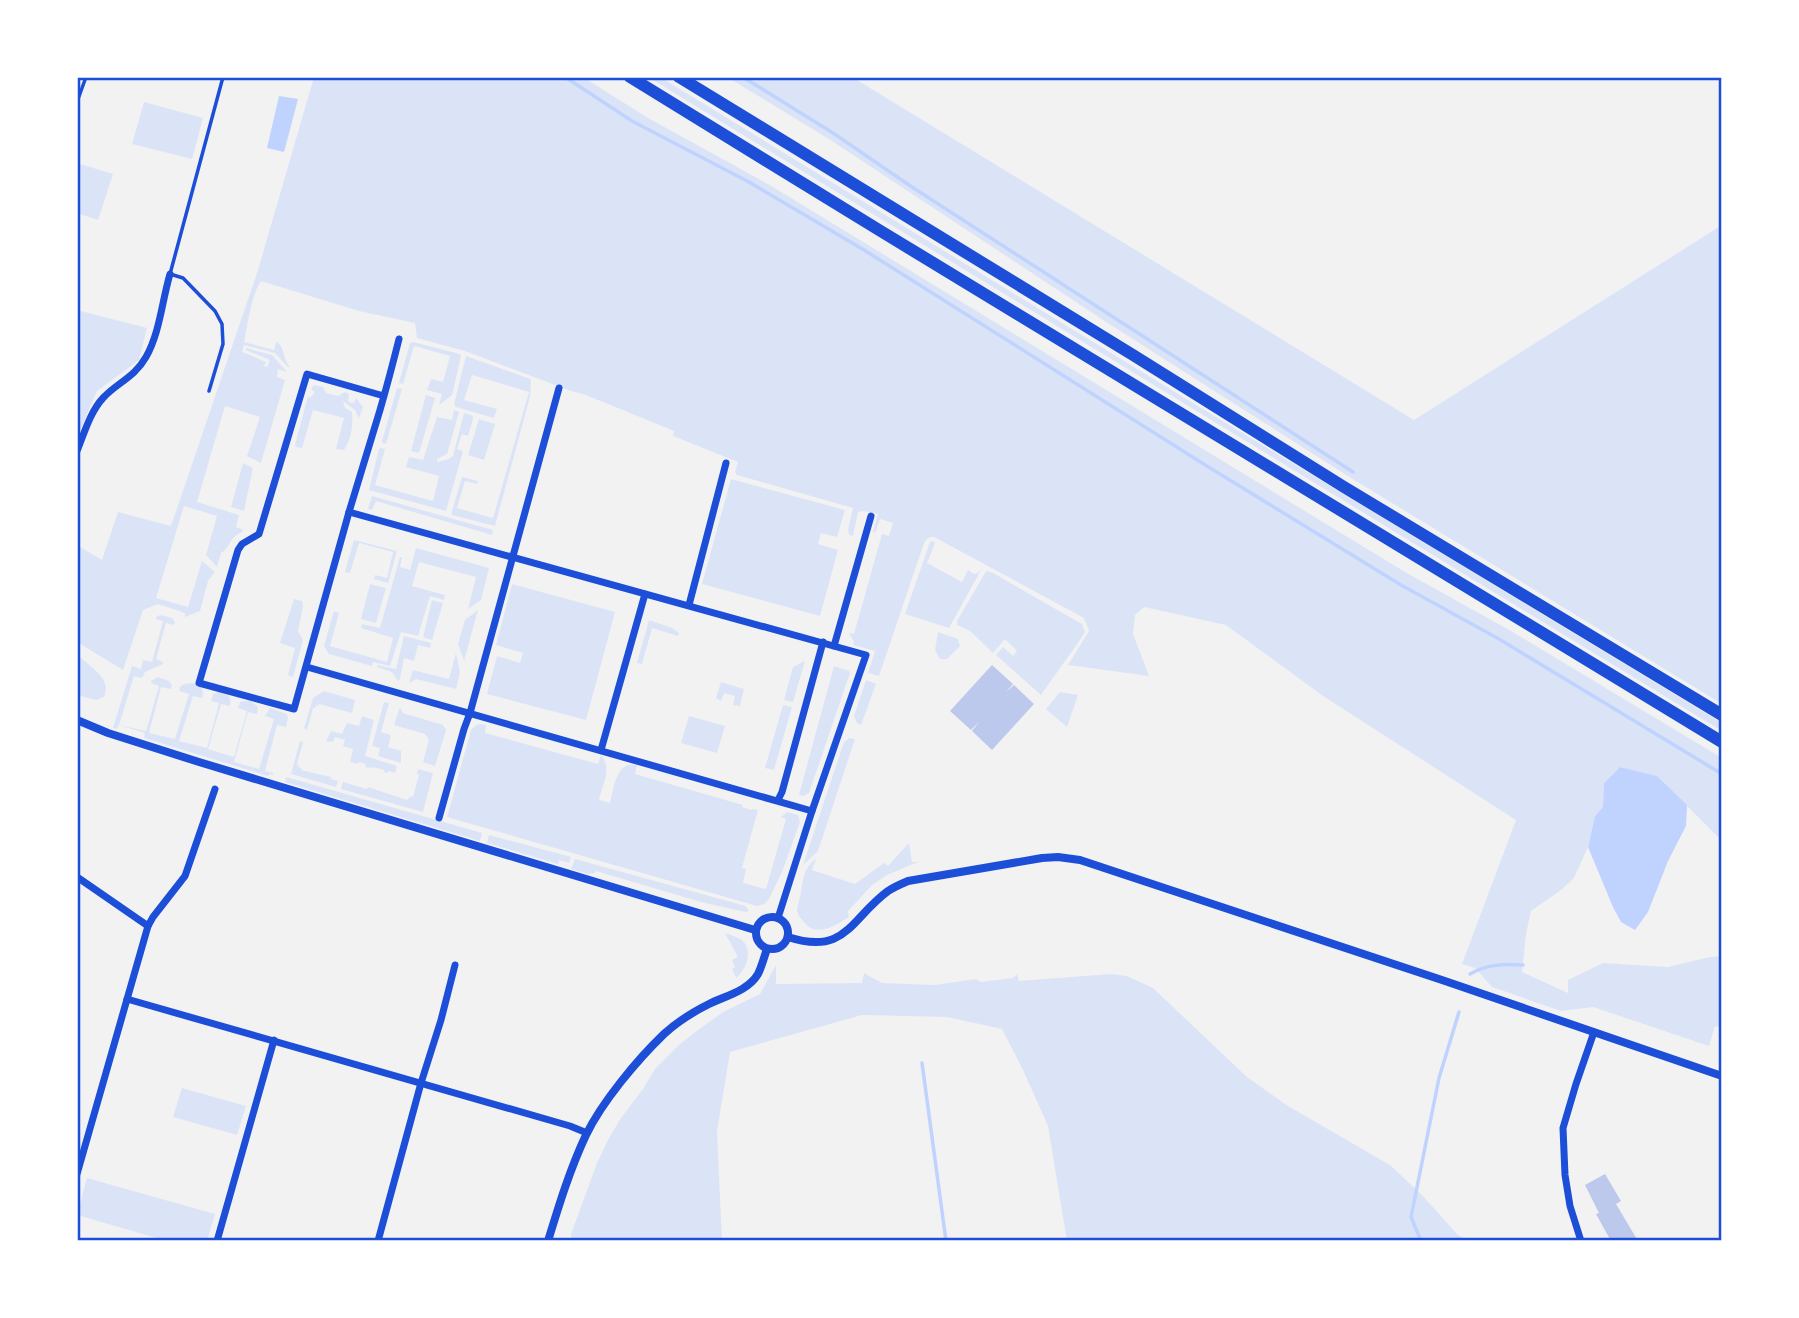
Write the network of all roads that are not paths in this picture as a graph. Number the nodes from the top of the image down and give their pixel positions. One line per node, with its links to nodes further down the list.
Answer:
1 (86, 77): 5 (lane)
2 (223, 77): 6 (lane)
3 (631, 77): 24 (highway)
4 (679, 77): 22 (highway)
5 (77, 102)
6 (170, 274): 9 (lane); 11 (street)
7 (399, 339): 10 (street)
8 (559, 388): 15 (street)
9 (209, 391)
10 (384, 396): 13 (street); 20 (street)
11 (77, 451)
12 (726, 463): 17 (street)
13 (349, 512): 15 (street); 20 (street)
14 (871, 516): 19 (street)
15 (513, 556): 16 (street); 21 (street)
16 (645, 594): 17 (street); 25 (street)
17 (689, 605): 18 (street)
18 (823, 642): 19 (street); 27 (street)
19 (834, 646): 28 (street)
20 (307, 667): 21 (street)
21 (470, 713): 25 (street); 29 (street)
22 (1722, 715)
23 (77, 720): 33 (street)
24 (1722, 742)
25 (601, 750): 27 (street)
26 (215, 789): 32 (street)
27 (778, 800): 28 (street)
28 (812, 811): 31 (street)
29 (439, 818)
30 (77, 877): 32 (street)
31 (778, 918): 33 (street); 34 (street)
32 (148, 926): 37 (street)
33 (755, 930): 35 (street)
34 (788, 937): 35 (street); 38 (street)
35 (767, 948): 42 (street)
36 (455, 965): 41 (street)
37 (127, 999): 39 (street); 43 (street)
38 (1594, 1032): 40 (street); 47 (street)
39 (274, 1040): 41 (street); 44 (street)
40 (1722, 1076)
41 (421, 1083): 42 (street); 45 (street)
42 (587, 1133): 46 (street)
43 (77, 1174)
44 (217, 1241)
45 (378, 1241)
46 (548, 1241)
47 (1581, 1241)

